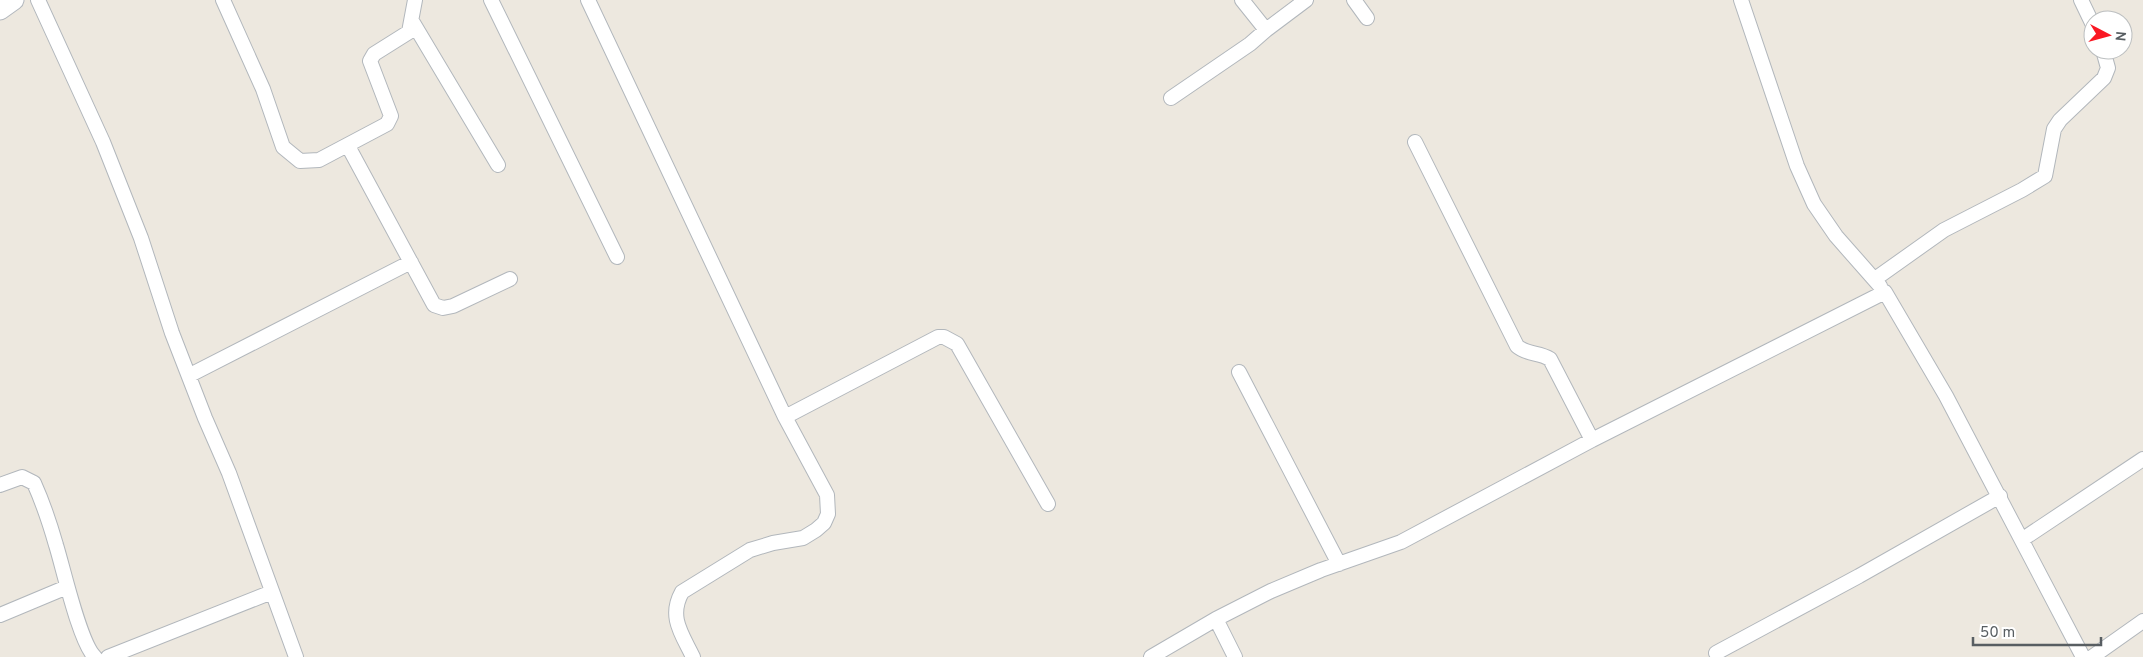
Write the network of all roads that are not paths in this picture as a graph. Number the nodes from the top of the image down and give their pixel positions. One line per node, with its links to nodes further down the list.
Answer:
1 (14, 0): 11 (main road)
2 (38, 0): 26 (street)
3 (222, 0): 18 (street)
4 (414, 0): 13 (street)
5 (491, 0): 20 (street)
6 (588, 0): 27 (street)
7 (1242, 0): 14 (street)
8 (1306, 0): 14 (street)
9 (1354, 0): 12 (street)
10 (1741, 0): 23 (street)
11 (0, 10)
12 (1366, 18)
13 (412, 21): 18 (street); 19 (street)
14 (1266, 30): 16 (street)
15 (2106, 60): 23 (street)
16 (1171, 98)
17 (1415, 142): 28 (street)
18 (348, 146): 21 (street)
19 (498, 165)
20 (617, 257)
21 (410, 262): 22 (street); 26 (street)
22 (510, 279)
23 (1875, 280): 24 (street)
24 (1884, 292): 28 (street); 31 (street)
25 (1239, 372): 34 (street)
26 (190, 375): 36 (street)
27 (785, 417): 32 (street); 44 (street)
28 (1592, 440): 34 (street)
29 (2143, 459): 33 (street)
30 (0, 485): 35 (street)
31 (2000, 496): 33 (street); 40 (street)
32 (1048, 504)
33 (2022, 539): 47 (street)
34 (1340, 564): 38 (street)
35 (67, 587): 37 (street); 41 (street)
36 (272, 592): 42 (street); 43 (street)
37 (0, 615)
38 (1216, 619): 45 (street); 46 (street)
39 (2143, 621): 48 (street)
40 (1716, 653)
41 (95, 657)
42 (108, 657)
43 (296, 657)
44 (693, 657)
45 (1151, 657)
46 (1235, 657)
47 (2083, 657)
48 (2092, 657)

